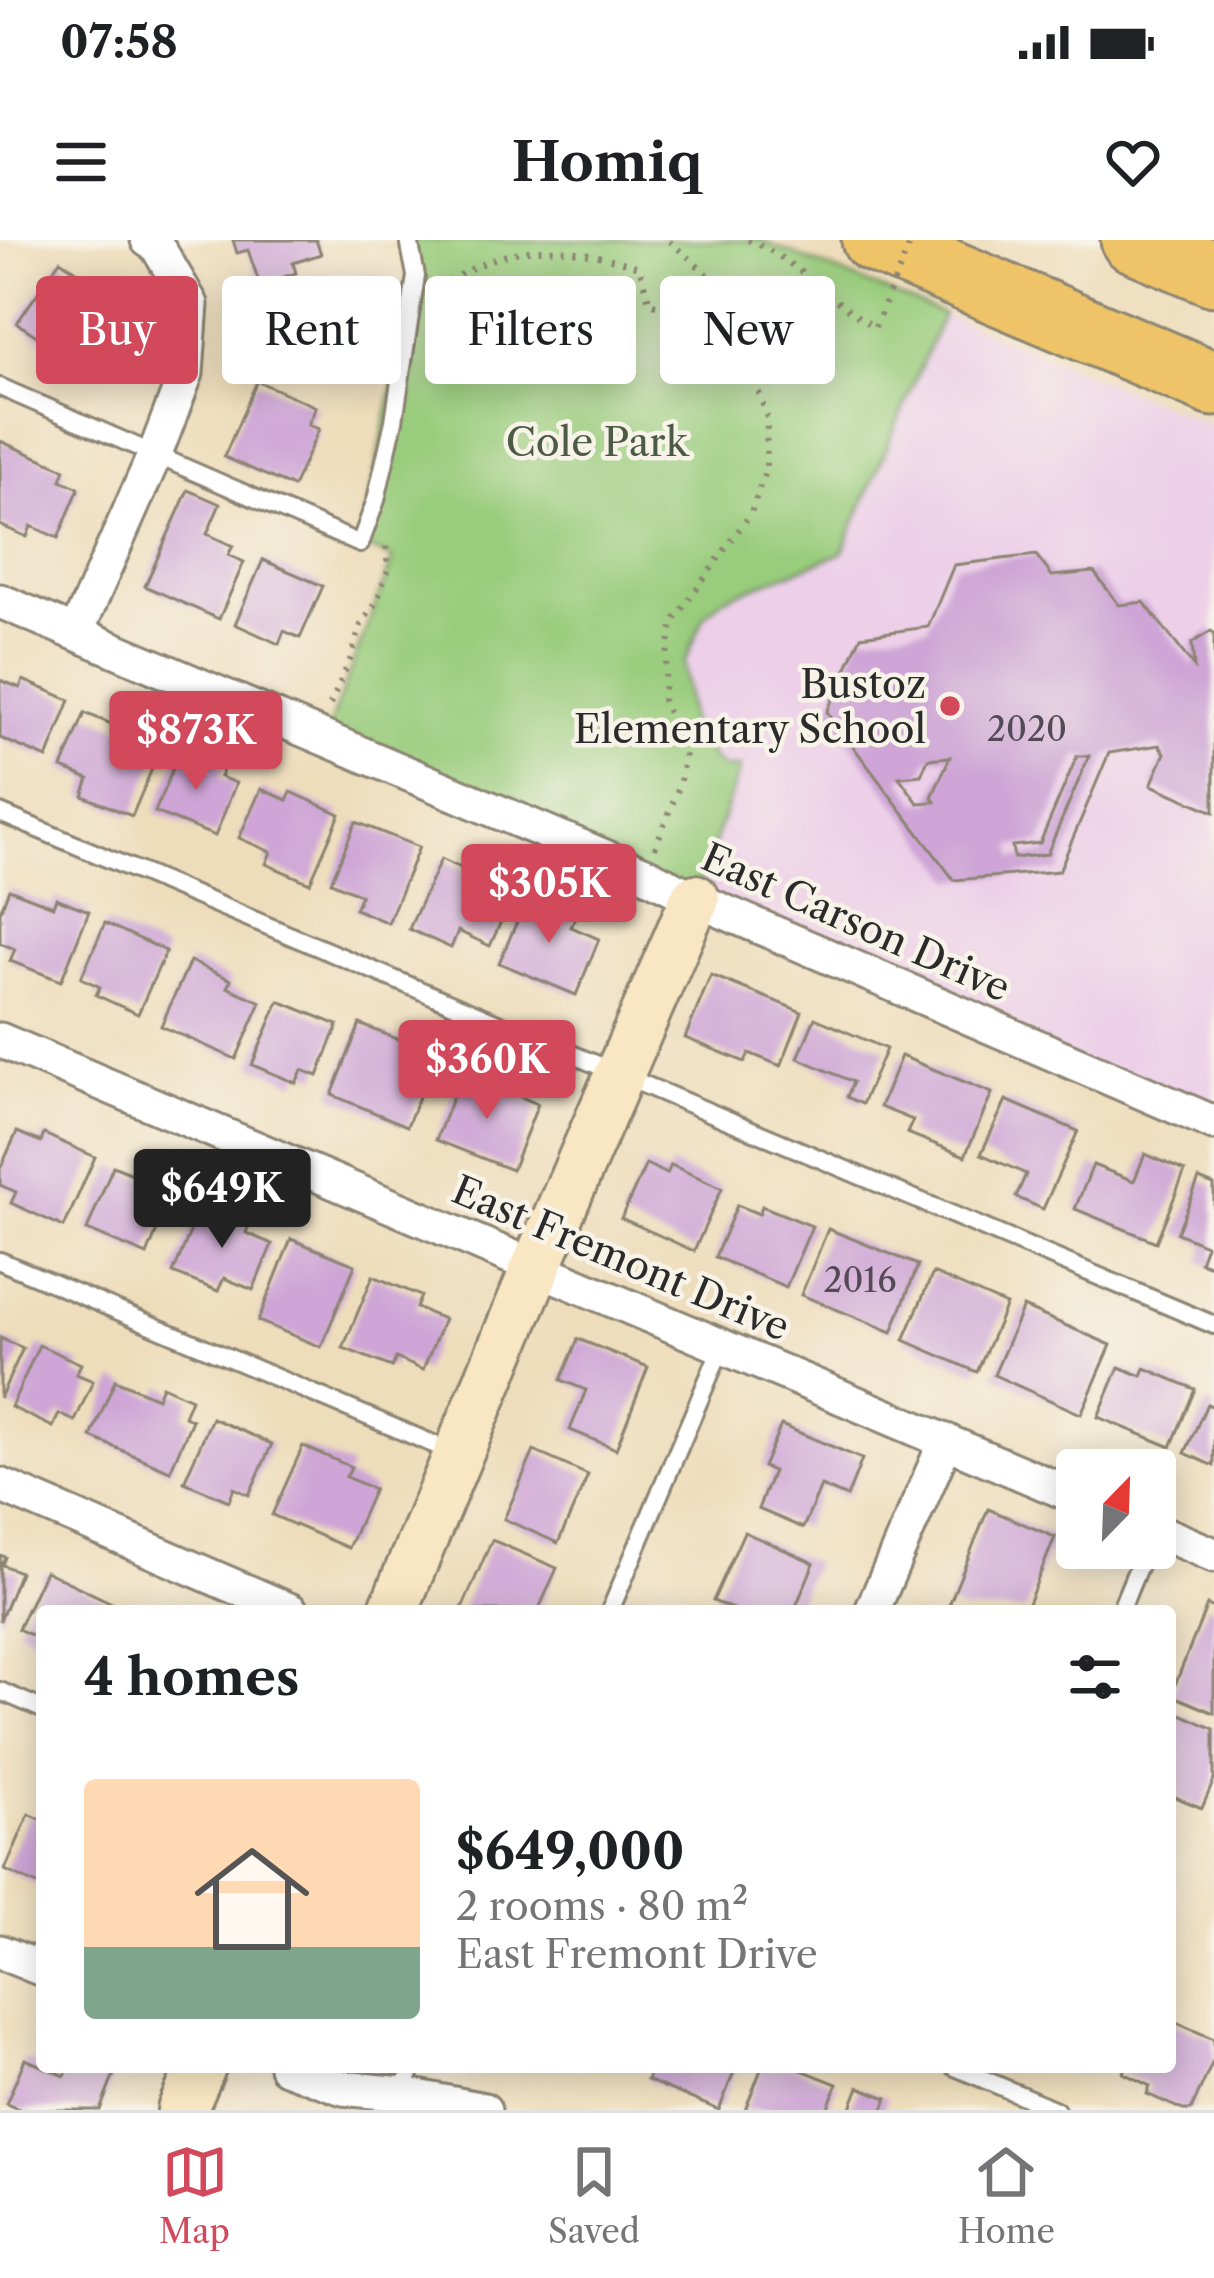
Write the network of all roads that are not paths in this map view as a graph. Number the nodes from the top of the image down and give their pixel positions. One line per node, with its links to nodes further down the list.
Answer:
1 (148, 240): 8 (street)
2 (409, 240): 8 (lane)
3 (874, 240): 6 (highway)
4 (1133, 240): 5 (highway)
5 (1214, 274)
6 (1214, 384)
7 (0, 387): 8 (lane)
8 (155, 454): 10 (street)
9 (0, 601): 10 (street, East Carson Drive)
10 (76, 633): 12 (street, East Carson Drive)
11 (0, 813): 14 (lane)
12 (695, 899): 14 (street); 15 (street, East Carson Drive)
13 (0, 1040): 17 (street, East Fremont Drive)
14 (620, 1076): 17 (street); 18 (lane)
15 (1214, 1123)
16 (0, 1261): 21 (lane)
17 (536, 1267): 19 (street, East Fremont Drive); 21 (street)
18 (1214, 1325)
19 (722, 1346): 20 (street, East Fremont Drive); 29 (lane)
20 (946, 1441): 23 (street, East Fremont Drive); 30 (street)
21 (459, 1455): 28 (street)
22 (0, 1485): 27 (street)
23 (1056, 1488)
24 (1176, 1539): 25 (street)
25 (1214, 1555)
26 (1137, 1569): 31 (lane)
27 (278, 1605)
28 (396, 1605)
29 (613, 1605)
30 (875, 1605)
31 (1122, 1605)
32 (0, 1691): 33 (lane)
33 (36, 1706)
34 (0, 1952): 35 (street)
35 (36, 1967)
36 (198, 2073): 40 (street)
37 (302, 2073): 39 (street)
38 (969, 2073): 42 (lane)
39 (403, 2090): 41 (street)
40 (182, 2110)
41 (484, 2110)
42 (1056, 2110)

